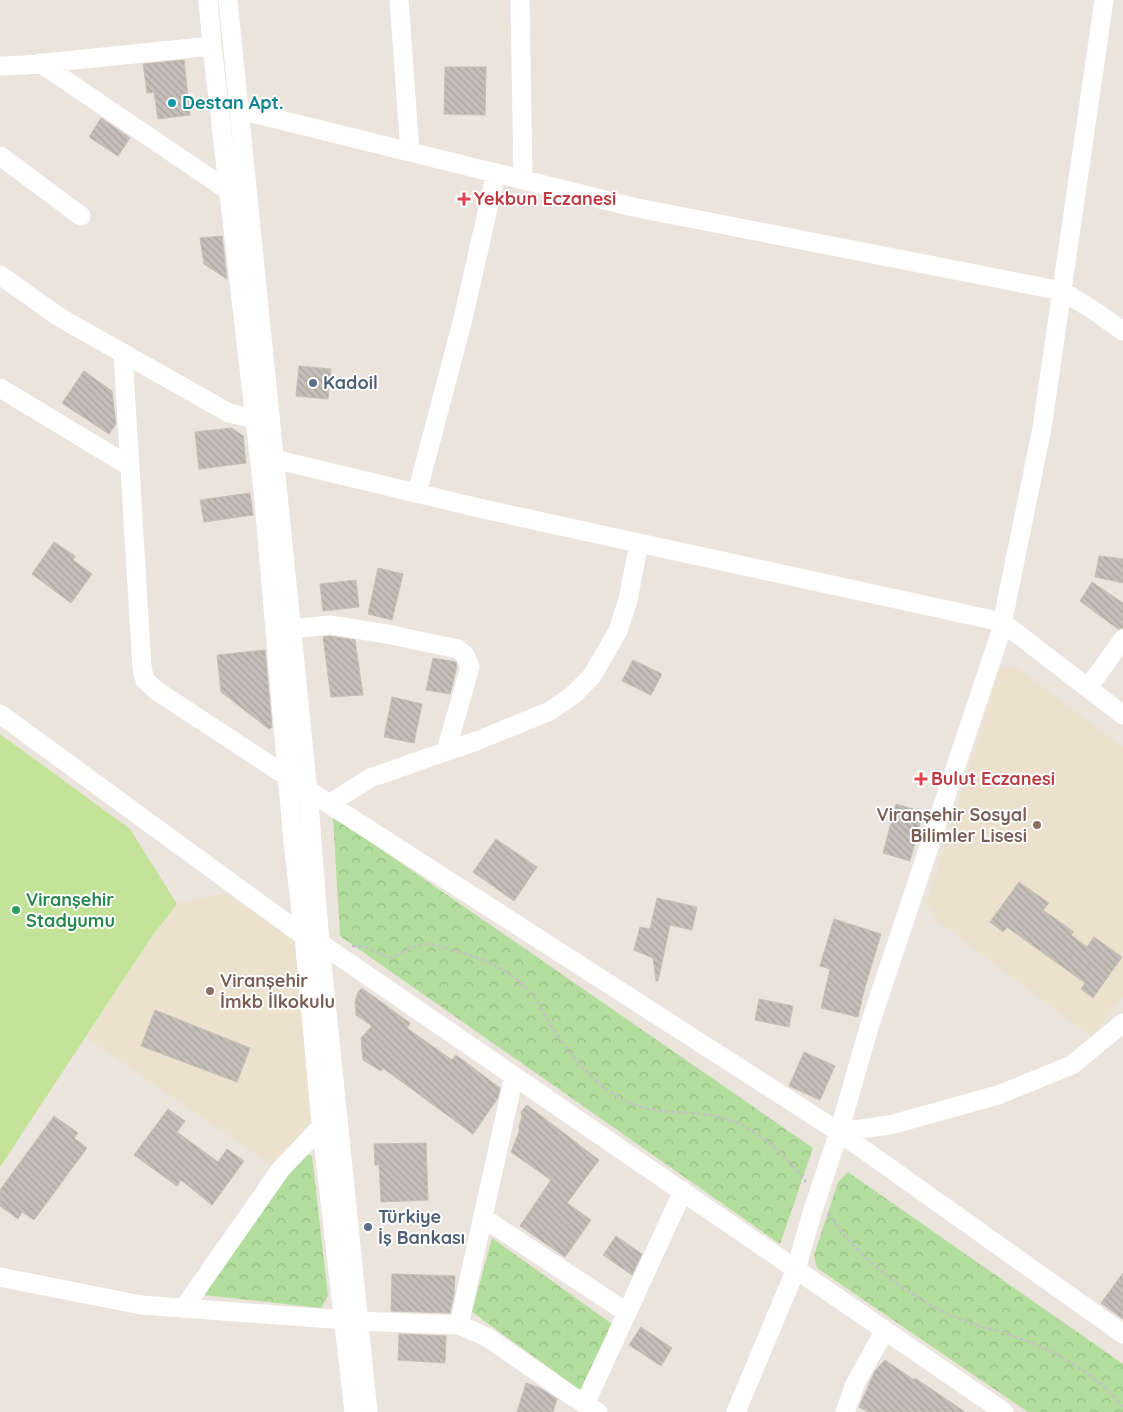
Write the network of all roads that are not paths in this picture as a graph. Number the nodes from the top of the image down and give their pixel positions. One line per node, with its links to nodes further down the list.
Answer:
1 (208, 0): 6 (street)
2 (228, 0): 9 (street)
3 (399, 0): 10 (street)
4 (520, 0): 13 (street)
5 (1104, 0): 17 (street)
6 (212, 46): 7 (street); 14 (street)
7 (40, 63): 8 (street); 14 (street)
8 (0, 66)
9 (240, 110): 10 (street); 22 (street)
10 (410, 152): 12 (street)
11 (0, 156): 15 (street)
12 (496, 173): 13 (street); 24 (street)
13 (523, 180): 17 (street)
14 (229, 191): 21 (street)
15 (81, 216)
16 (0, 275): 19 (street)
17 (1062, 291): 18 (street); 26 (street)
18 (1123, 331)
19 (122, 353): 21 (street); 23 (street)
20 (0, 388): 23 (street)
21 (255, 419): 33 (street)
22 (274, 459): 24 (street); 27 (street)
23 (129, 466): 33 (street)
24 (417, 493): 25 (street)
25 (639, 543): 26 (street); 32 (street)
26 (1002, 622): 29 (street); 40 (street)
27 (292, 629): 32 (street); 34 (street)
28 (1123, 639): 29 (street)
29 (1088, 688): 31 (street)
30 (0, 714): 36 (street)
31 (1123, 715)
32 (446, 751): 35 (street)
33 (288, 778): 34 (street); 36 (street)
34 (308, 792): 35 (street); 36 (street)
35 (328, 804): 40 (street)
36 (312, 940): 38 (street); 39 (street); 47 (street)
37 (1123, 1023): 40 (street)
38 (514, 1076): 41 (street); 42 (street)
39 (322, 1126): 45 (street); 47 (street)
40 (840, 1132): 43 (street); 50 (street)
41 (682, 1191): 43 (street); 46 (street)
42 (482, 1217): 46 (street); 48 (street)
43 (796, 1269): 49 (street); 54 (street)
44 (0, 1277): 45 (street)
45 (183, 1308): 47 (street)
46 (626, 1312): 51 (street)
47 (352, 1320): 48 (street); 52 (street); 53 (street)
48 (460, 1325): 51 (street)
49 (885, 1330): 55 (street); 56 (street)
50 (1123, 1334)
51 (580, 1406)
52 (354, 1412)
53 (368, 1412)
54 (736, 1412)
55 (845, 1412)
56 (1004, 1412)

